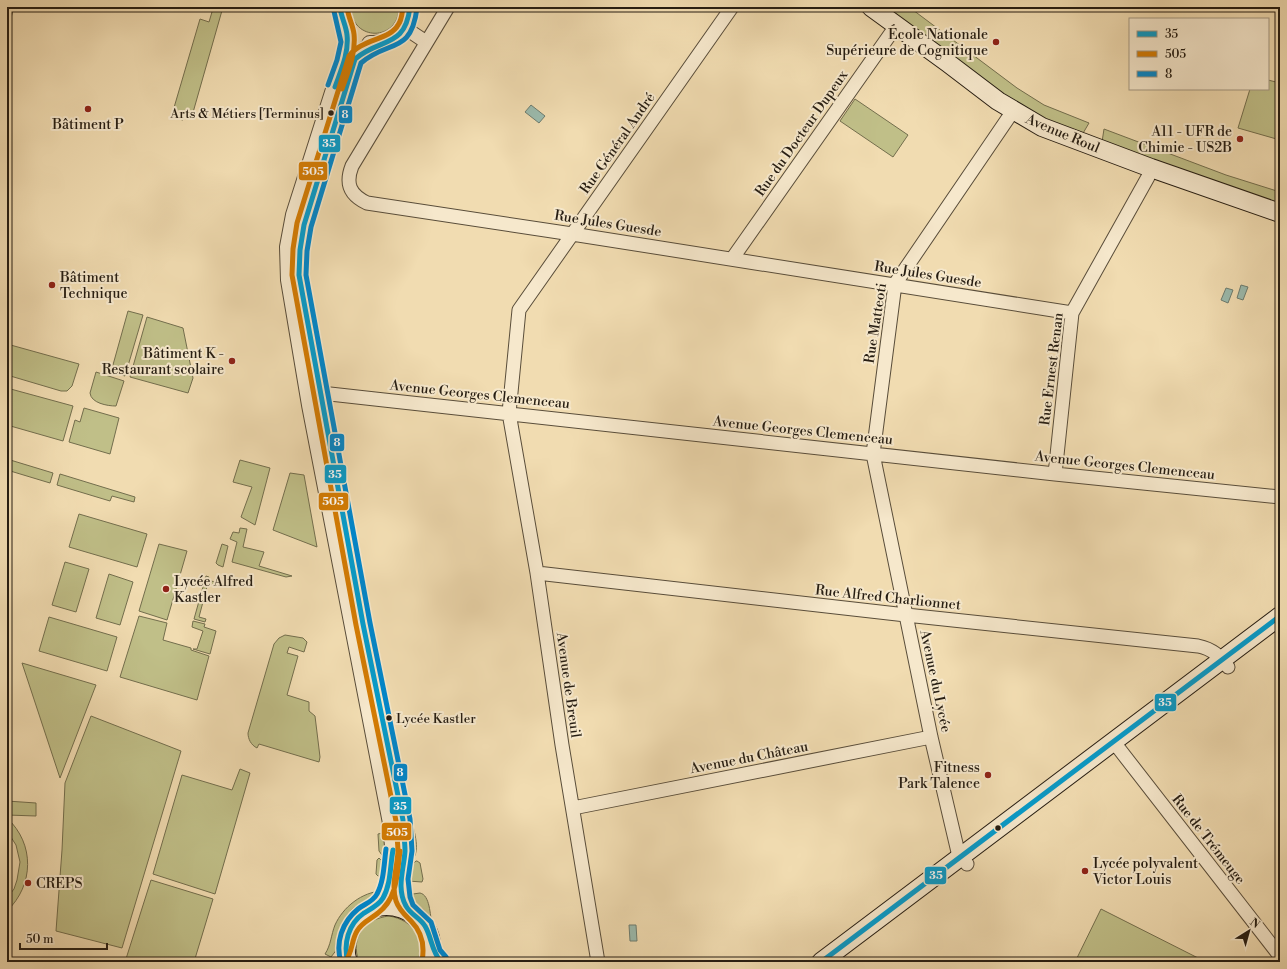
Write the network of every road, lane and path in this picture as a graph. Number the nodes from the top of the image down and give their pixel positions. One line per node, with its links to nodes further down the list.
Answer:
1 (340, 7): 6 (street)
2 (410, 7): 8 (street)
3 (448, 7): 9 (street, Rue Jules Guesde)
4 (732, 7): 15 (street, Rue Général André)
5 (871, 7): 7 (main road, Avenue Roul)
6 (343, 23): 10 (street); 13 (street)
7 (896, 26): 11 (main road, Avenue Roul); 17 (street, Rue du Docteur Dupeux)
8 (405, 28): 9 (street); 10 (street)
9 (426, 42): 15 (street, Rue Jules Guesde)
10 (380, 44): 13 (street)
11 (1013, 111): 12 (main road, Avenue Roul); 18 (street, Rue Matteoti)
12 (1151, 168): 14 (main road, Avenue Roul); 19 (street, Rue Ernest Renan)
13 (312, 178): 16 (street)
14 (1280, 213)
15 (572, 234): 17 (street, Rue Jules Guesde); 21 (street, Rue Général André)
16 (296, 238): 20 (street); 28 (street)
17 (732, 259): 18 (street, Rue Jules Guesde)
18 (895, 284): 19 (street, Rue Jules Guesde); 22 (street, Rue Matteoti)
19 (1072, 313): 23 (street, Rue Ernest Renan)
20 (322, 395): 21 (street, Avenue Georges Clemenceau); 28 (street)
21 (509, 414): 22 (street, Avenue Georges Clemenceau); 25 (street, Avenue de Breuil)
22 (873, 454): 23 (street, Avenue Georges Clemenceau); 26 (street, Avenue du Lycée)
23 (1055, 474): 24 (street, Avenue Georges Clemenceau)
24 (1280, 497)
25 (537, 573): 26 (street, Rue Alfred Charlionnet); 33 (street, Avenue de Breuil)
26 (906, 615): 30 (street, Rue Alfred Charlionnet); 31 (street, Avenue du Lycée)
27 (1280, 616): 30 (main road)
28 (358, 625): 35 (street); 36 (street)
29 (1280, 629): 30 (main road)
30 (1225, 664): 32 (main road)
31 (932, 737): 33 (street, Avenue du Château); 34 (street, Avenue du Lycée)
32 (1116, 745): 34 (main road); 38 (street, Rue de Trémeuge)
33 (573, 808): 41 (street, Avenue de Breuil)
34 (964, 860): 42 (main road); 43 (main road)
35 (374, 908): 36 (main road); 39 (main road)
36 (411, 912): 37 (main road)
37 (430, 955): 40 (main road)
38 (1280, 956)
39 (342, 958)
40 (441, 962)
41 (598, 962)
42 (821, 962)
43 (837, 962)

